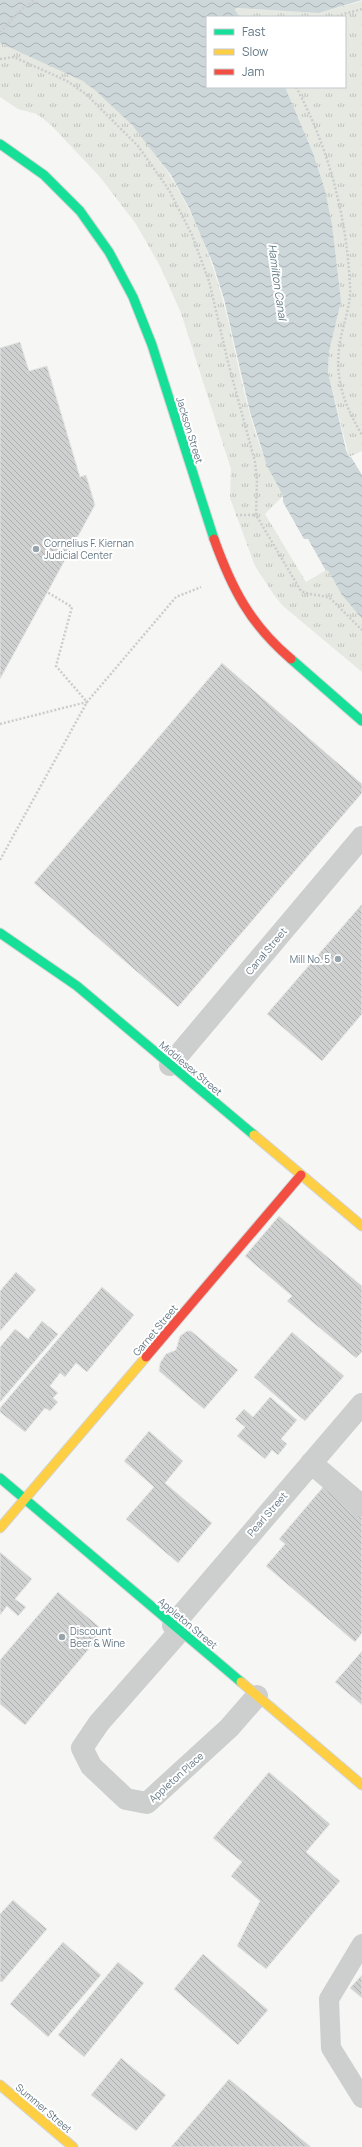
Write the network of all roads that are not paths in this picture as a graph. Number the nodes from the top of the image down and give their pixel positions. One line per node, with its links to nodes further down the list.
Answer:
1 (0, 144): 2 (street, Jackson Street)
2 (362, 721)
3 (362, 836): 5 (street, Canal Street)
4 (0, 933): 5 (street, Middlesex Street)
5 (170, 1065): 6 (street, Middlesex Street)
6 (301, 1175): 7 (street, Middlesex Street); 11 (street, Garnet Street)
7 (362, 1226)
8 (362, 1404): 9 (street, Pearl Street)
9 (311, 1463): 12 (street); 14 (street, Pearl Street)
10 (0, 1478): 11 (street, Appleton Street)
11 (26, 1499): 13 (street, Garnet Street); 14 (street, Appleton Street)
12 (362, 1506)
13 (0, 1528)
14 (176, 1628): 15 (street, Appleton Street); 15 (street, Appleton Place)
15 (257, 1696): 16 (street, Appleton Street)
16 (362, 1785)
17 (362, 1944): 19 (lane)
18 (0, 2085): 20 (street, Summer Street)
19 (362, 2098)
20 (73, 2147)

